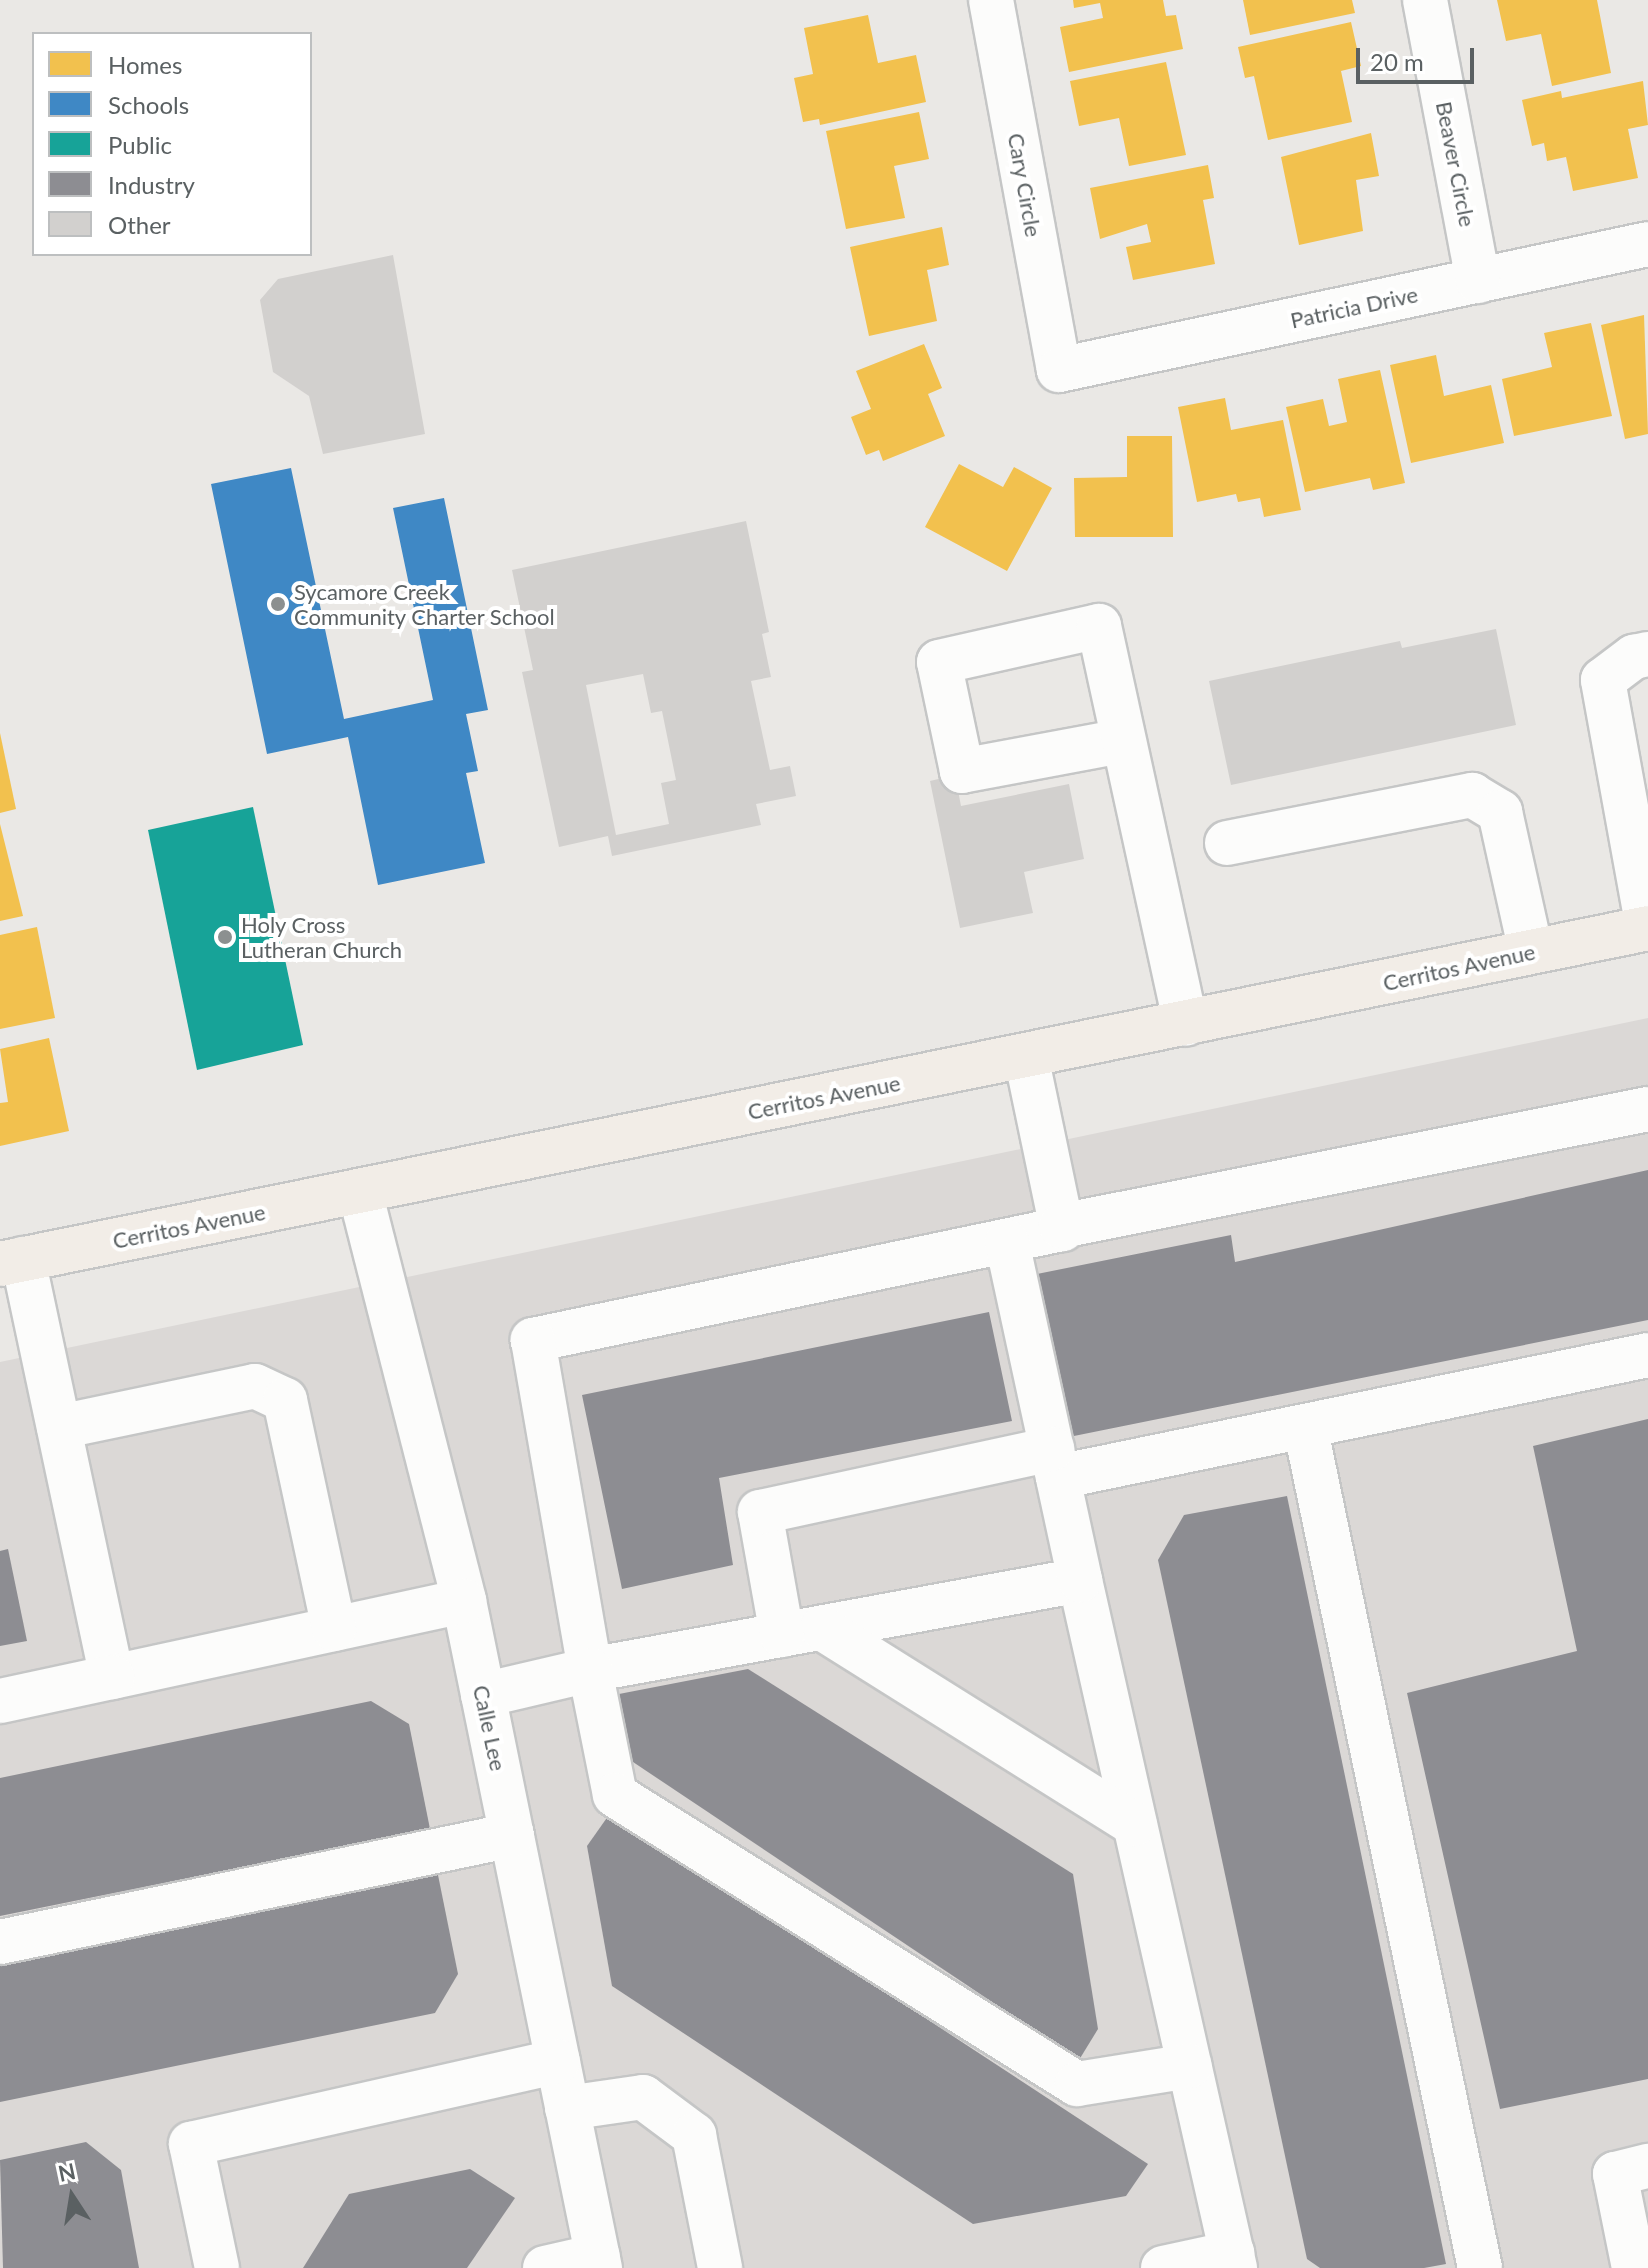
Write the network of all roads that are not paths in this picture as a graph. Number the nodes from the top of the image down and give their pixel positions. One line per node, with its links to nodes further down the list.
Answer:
1 (991, 0): 5 (street, Cary Circle)
2 (1425, 0): 4 (street, Beaver Circle)
3 (1648, 244): 4 (street, Patricia Drive)
4 (1478, 281): 5 (street, Patricia Drive)
5 (1059, 370)
6 (1648, 654): 9 (street)
7 (1122, 741): 7 (street); 11 (street)
8 (1227, 843): 10 (street)
9 (1648, 928): 10 (main road, Cerritos Avenue)
10 (1531, 952): 11 (main road, Cerritos Avenue)
11 (1186, 1024): 12 (main road, Cerritos Avenue)
12 (1026, 1056): 14 (main road, Cerritos Avenue); 15 (street)
13 (1648, 1109): 15 (street)
14 (360, 1192): 17 (main road, Cerritos Avenue); 23 (street, Calle Lee)
15 (1061, 1226): 16 (street)
16 (1007, 1242): 21 (street); 26 (street)
17 (11, 1261): 20 (street)
18 (1648, 1355): 19 (street)
19 (1305, 1426): 21 (street); 43 (street)
20 (59, 1427): 24 (street); 27 (street)
21 (1055, 1463): 22 (street); 25 (street)
22 (1080, 1580): 25 (street); 30 (street)
23 (464, 1601): 24 (street); 28 (street, Calle Lee)
24 (334, 1629): 27 (street)
25 (802, 1631): 26 (street); 30 (street)
26 (590, 1670): 28 (street); 34 (street)
27 (112, 1677): 29 (street)
28 (483, 1695): 31 (street, Calle Lee)
29 (0, 1701)
30 (1135, 1824): 34 (street)
31 (512, 1835): 32 (street); 33 (street, Calle Lee)
32 (0, 1942)
33 (558, 2061): 35 (street, Calle Lee); 39 (street)
34 (1190, 2066): 37 (street)
35 (567, 2108): 38 (street, Calle Lee); 41 (street)
36 (1648, 2166): 44 (street)
37 (1234, 2260): 42 (street)
38 (599, 2262): 40 (street)
39 (217, 2268)
40 (545, 2268)
41 (720, 2268)
42 (1163, 2268)
43 (1480, 2268)
44 (1634, 2268)

